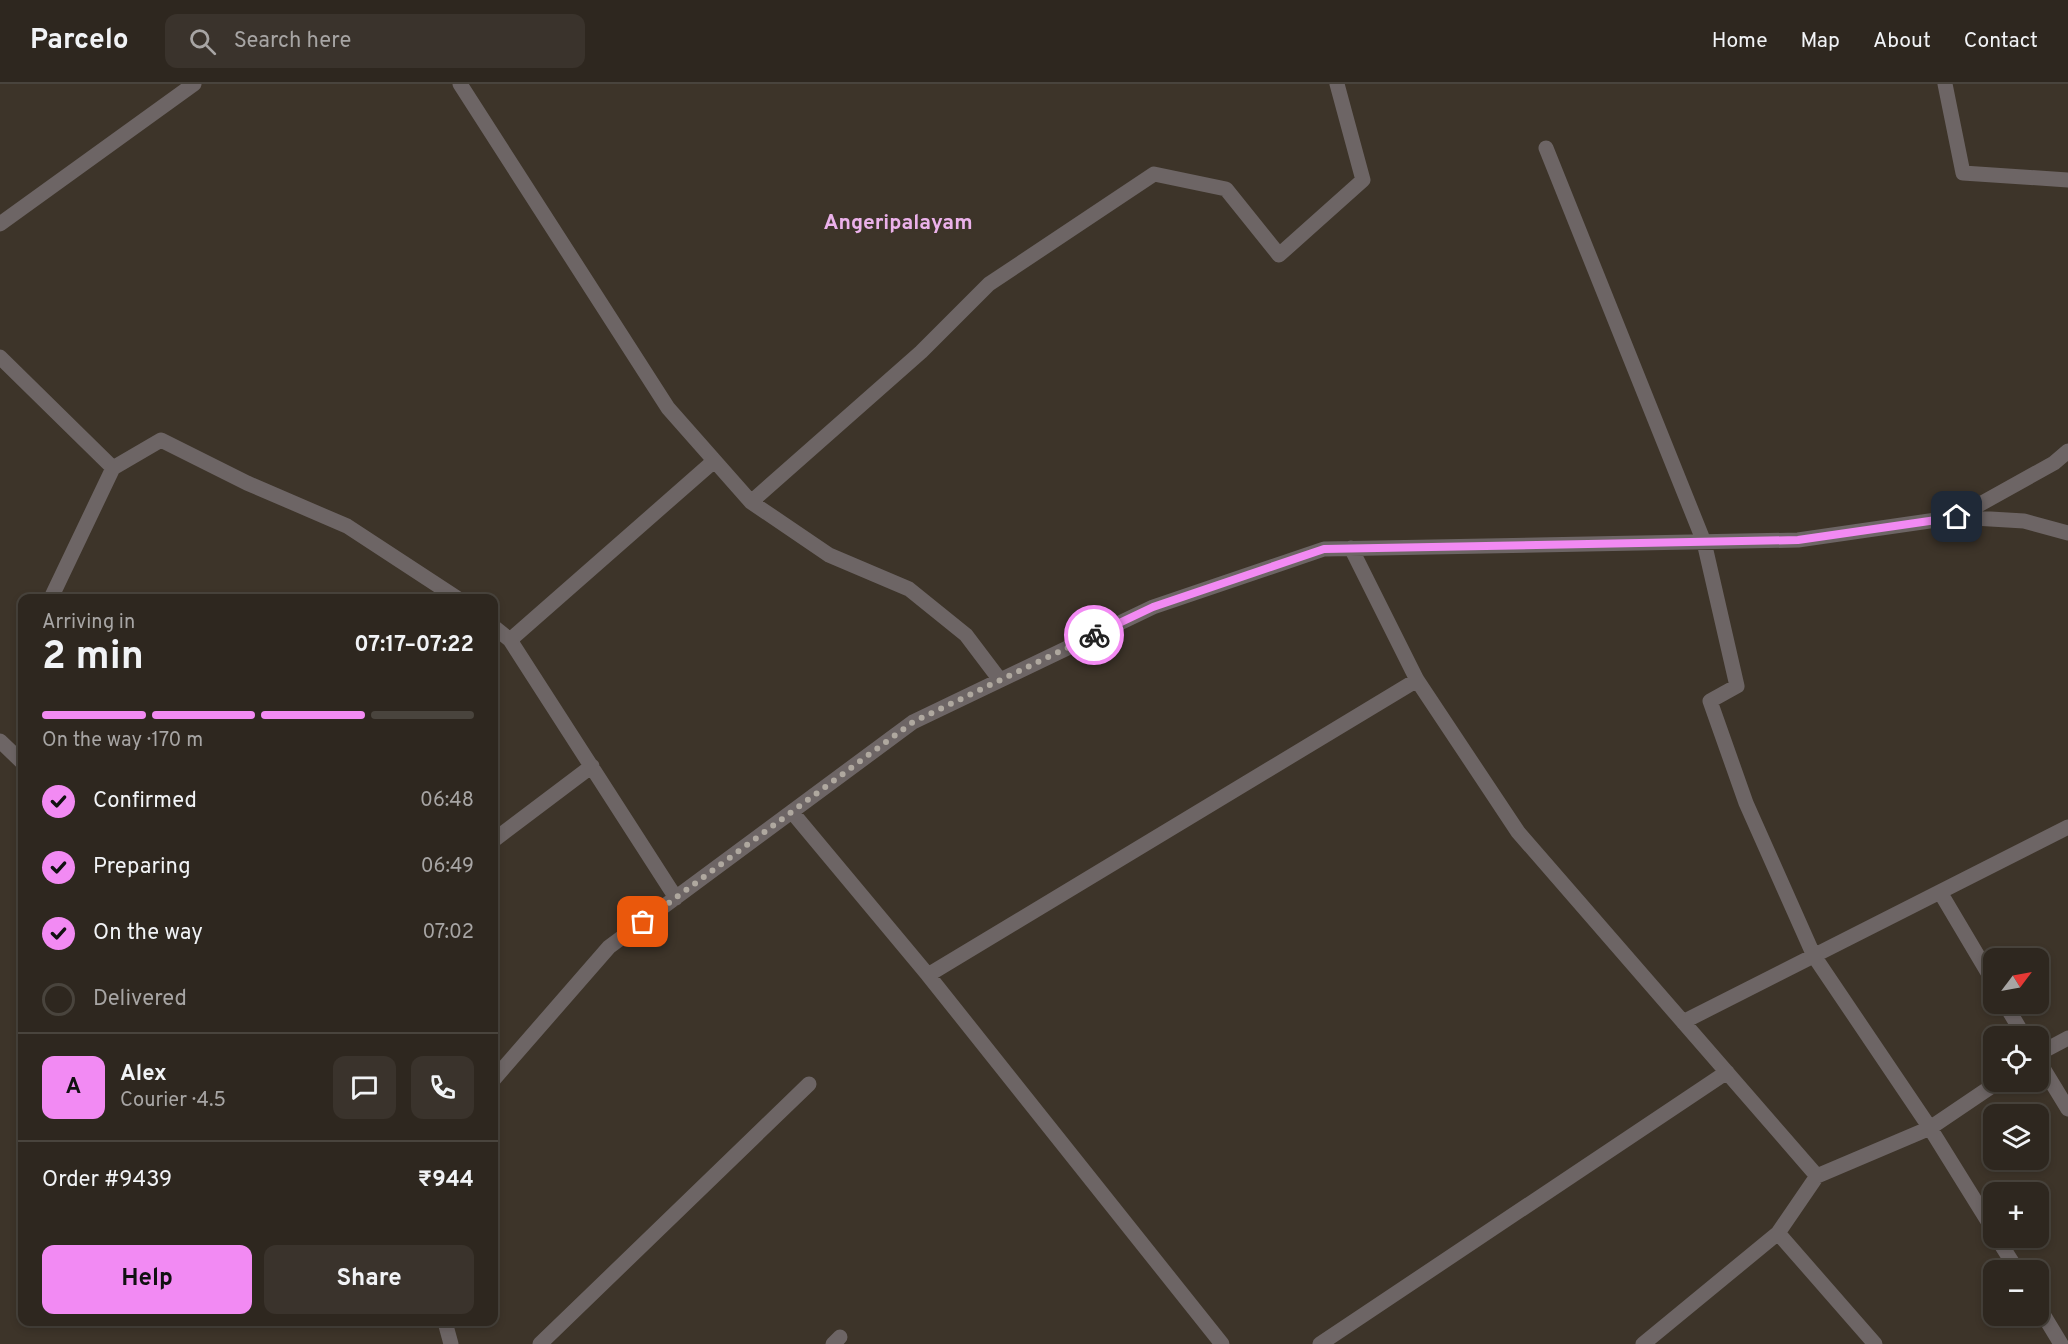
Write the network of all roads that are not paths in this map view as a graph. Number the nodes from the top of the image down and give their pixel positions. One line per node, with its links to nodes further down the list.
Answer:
1 (194, 84): 7 (street)
2 (460, 84): 10 (street)
3 (1337, 84): 12 (street)
4 (1945, 84): 6 (street)
5 (1546, 148): 15 (street)
6 (2068, 180)
7 (0, 224)
8 (0, 357): 11 (street)
9 (2068, 451): 13 (street)
10 (714, 461): 12 (street); 20 (street)
11 (113, 468): 17 (street); 18 (street)
12 (751, 502): 21 (street)
13 (1957, 517): 14 (street); 15 (street)
14 (2068, 533)
15 (1704, 542): 16 (street); 31 (street)
16 (1351, 548): 21 (street); 22 (street)
17 (53, 594)
18 (451, 594)
19 (498, 630): 20 (street)
20 (510, 640): 25 (street)
21 (1000, 680): 26 (street)
22 (1417, 680): 33 (street); 34 (street)
23 (0, 741): 24 (street)
24 (18, 758)
25 (592, 766): 28 (street); 30 (street)
26 (792, 812): 30 (street); 33 (street)
27 (2066, 833): 29 (street)
28 (498, 837)
29 (1940, 892): 31 (street); 32 (street)
30 (676, 898): 38 (street)
31 (1814, 956): 34 (street); 43 (street)
32 (1983, 964)
33 (928, 975): 51 (street)
34 (1683, 1022): 37 (street)
35 (2068, 1038): 36 (street)
36 (2049, 1048)
37 (1727, 1072): 44 (street); 52 (street)
38 (498, 1074)
39 (2049, 1078): 42 (street)
40 (809, 1084): 50 (street)
41 (1983, 1092): 43 (street)
42 (2068, 1108)
43 (1930, 1128): 44 (street); 45 (street)
44 (1817, 1176): 46 (street)
45 (1983, 1213)
46 (1778, 1233): 53 (street); 54 (street)
47 (2049, 1324): 55 (street)
48 (446, 1326): 49 (street)
49 (451, 1344)
50 (540, 1344)
51 (1222, 1344)
52 (1320, 1344)
53 (1643, 1344)
54 (1875, 1344)
55 (2061, 1344)

